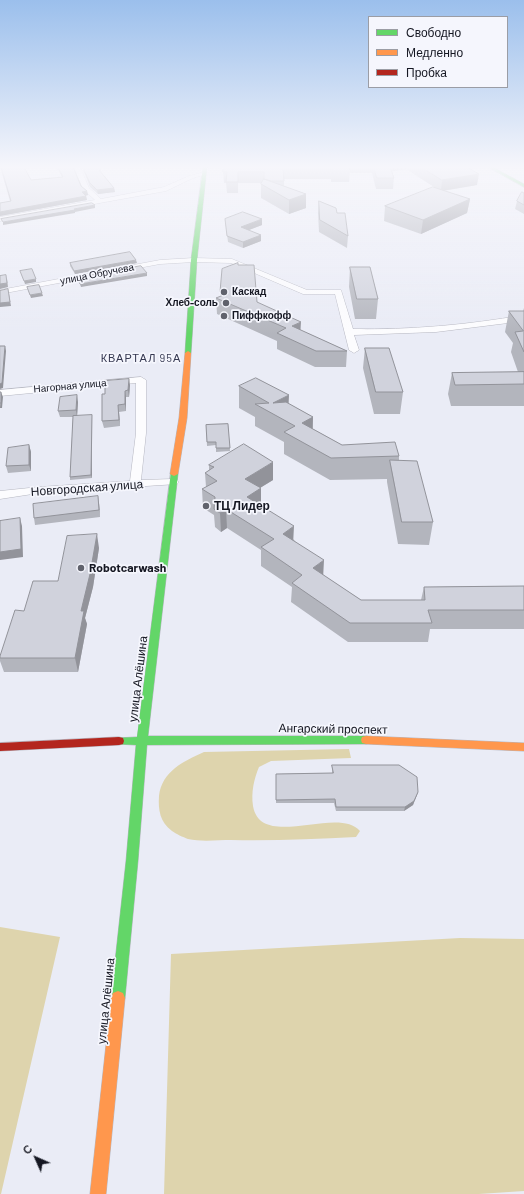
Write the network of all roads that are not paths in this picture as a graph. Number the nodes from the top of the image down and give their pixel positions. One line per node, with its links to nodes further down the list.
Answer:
1 (198, 223): 2 (street, улица Алёшина)
2 (194, 260): 3 (street, улица Обручева); 5 (street, улица Обручева); 8 (street, улица Алёшина)
3 (0, 292)
4 (524, 318): 5 (street)
5 (348, 332): 6 (street)
6 (354, 350)
7 (0, 393): 9 (street, Нагорная улица)
8 (173, 482): 9 (street, Новгородская улица); 11 (street, улица Алёшина)
9 (135, 484): 10 (street, Новгородская улица)
10 (0, 495)
11 (142, 740): 12 (street, Ангарский проспект); 13 (street, Ангарский проспект); 14 (street, улица Алёшина)
12 (0, 747)
13 (524, 747)
14 (98, 1194)

